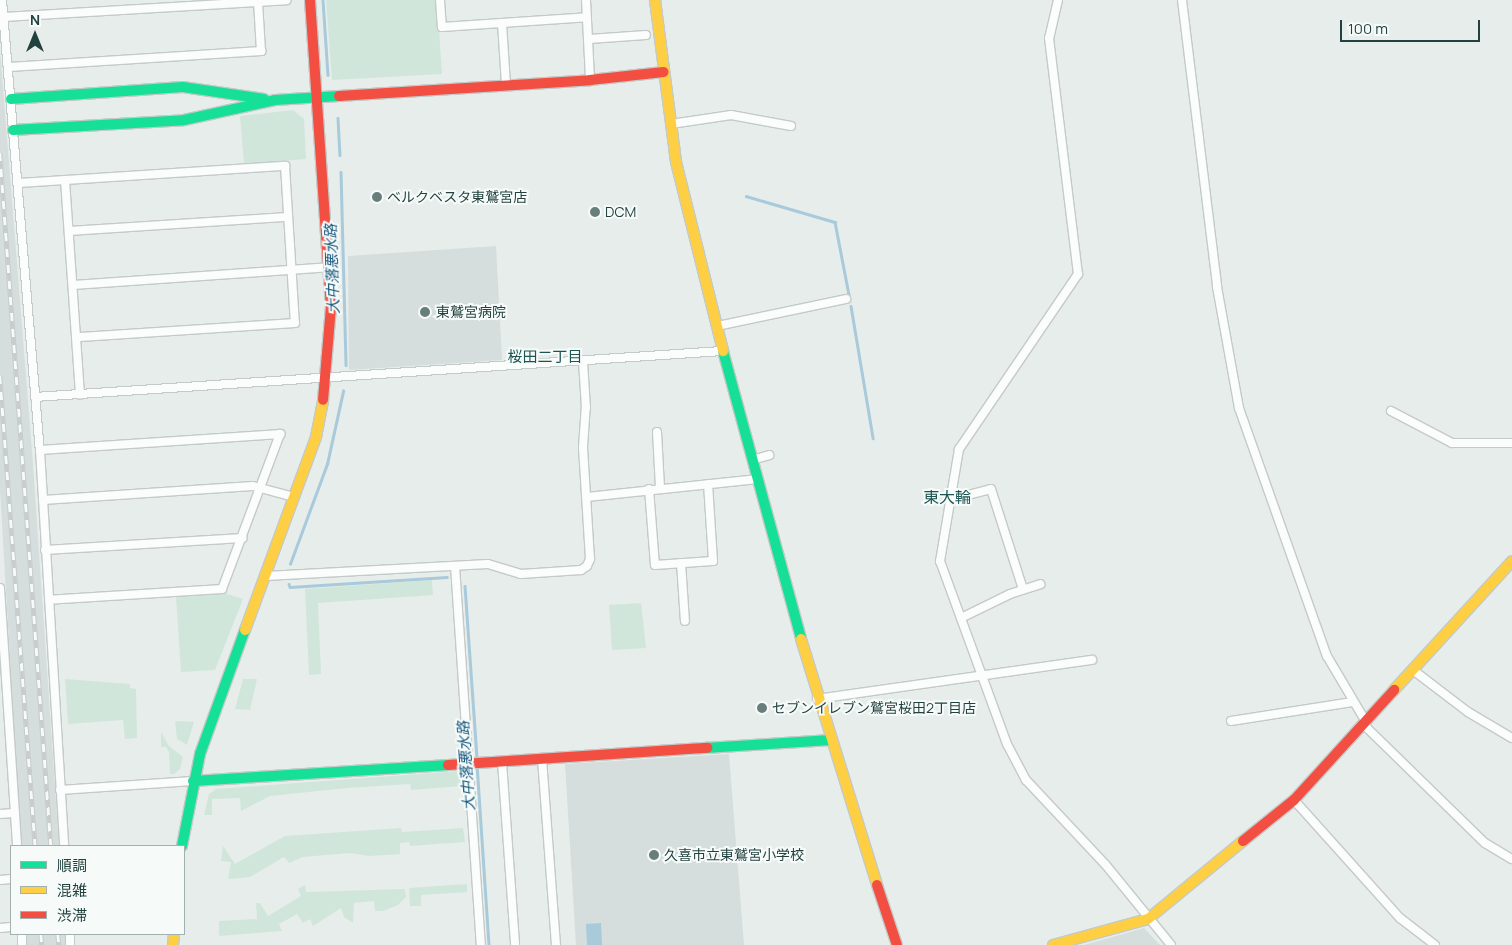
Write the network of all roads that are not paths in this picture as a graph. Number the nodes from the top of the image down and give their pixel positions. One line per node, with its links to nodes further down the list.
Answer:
1 (2, 0): 11 (street)
2 (286, 0): 9 (street)
3 (310, 0): 20 (street)
4 (440, 0): 13 (street)
5 (586, 0): 12 (street)
6 (655, 0): 17 (street)
7 (1058, 0): 55 (street)
8 (1182, 0): 73 (street)
9 (258, 2): 10 (street); 16 (street)
10 (175, 3): 11 (street)
11 (4, 17): 16 (street)
12 (587, 17): 13 (street); 15 (street)
13 (502, 23): 19 (street)
14 (646, 35): 15 (street)
15 (589, 39): 18 (street)
16 (9, 67): 21 (street)
17 (664, 72): 18 (street); 23 (street)
18 (590, 80): 19 (street)
19 (506, 85): 20 (street)
20 (317, 96): 22 (street); 30 (street)
21 (11, 98): 22 (street); 25 (street)
22 (275, 100): 25 (street)
23 (671, 124): 24 (street); 34 (street)
24 (791, 126)
25 (13, 130): 27 (street)
26 (65, 180): 27 (street); 28 (street); 29 (street)
27 (19, 183): 40 (street)
28 (288, 217): 29 (street); 31 (street)
29 (69, 231): 32 (street)
30 (328, 267): 31 (street); 38 (street)
31 (290, 270): 32 (street); 35 (street)
32 (73, 285): 35 (street)
33 (846, 299): 34 (street)
34 (717, 326): 36 (street)
35 (76, 337): 39 (street)
36 (723, 351): 37 (street); 46 (street)
37 (583, 361): 38 (street); 52 (street)
38 (327, 378): 39 (street); 53 (street)
39 (80, 394): 40 (street)
40 (35, 397): 44 (street)
41 (1391, 411): 43 (street)
42 (657, 432): 50 (street)
43 (1512, 443)
44 (40, 450): 49 (street); 54 (street)
45 (769, 455): 46 (street)
46 (752, 460): 47 (street)
47 (758, 479): 48 (street); 72 (street)
48 (708, 484): 50 (street); 59 (street)
49 (263, 486): 53 (street); 54 (street); 56 (street)
50 (660, 488): 51 (street)
51 (649, 489): 52 (street); 59 (street)
52 (587, 496): 60 (street)
53 (294, 497): 61 (street)
54 (43, 500): 57 (street)
55 (949, 500): 64 (street); 66 (street)
56 (243, 538): 57 (street); 65 (street)
57 (45, 550): 65 (street)
58 (1512, 562): 69 (street)
59 (681, 563): 67 (street)
60 (455, 566): 61 (street); 80 (street)
61 (266, 576): 81 (street)
62 (1040, 584): 64 (street)
63 (0, 588): 71 (street)
64 (1022, 590): 66 (street)
65 (50, 600): 82 (street)
66 (961, 618): 70 (street)
67 (685, 621)
68 (1092, 660): 70 (street)
69 (1414, 670): 75 (street); 76 (street)
70 (982, 676): 72 (street); 90 (street)
71 (3, 691): 84 (street)
72 (818, 699): 77 (street)
73 (1353, 702): 74 (street); 75 (street)
74 (1231, 721)
75 (1365, 724): 83 (street); 89 (street)
76 (1512, 738)
77 (830, 740): 78 (street); 94 (street)
78 (542, 759): 79 (street); 93 (street)
79 (502, 762): 80 (street); 92 (street)
80 (470, 764): 81 (street); 91 (street)
81 (192, 781): 82 (street); 88 (street)
82 (60, 790): 87 (street)
83 (1294, 800): 90 (street); 97 (street)
84 (15, 813): 85 (street); 86 (street)
85 (0, 814)
86 (17, 845)
87 (64, 845)
88 (182, 845)
89 (1512, 859)
90 (1148, 919): 95 (street); 96 (street)
91 (481, 945)
92 (516, 945)
93 (556, 945)
94 (897, 945)
95 (1053, 945)
96 (1171, 945)
97 (1435, 945)

